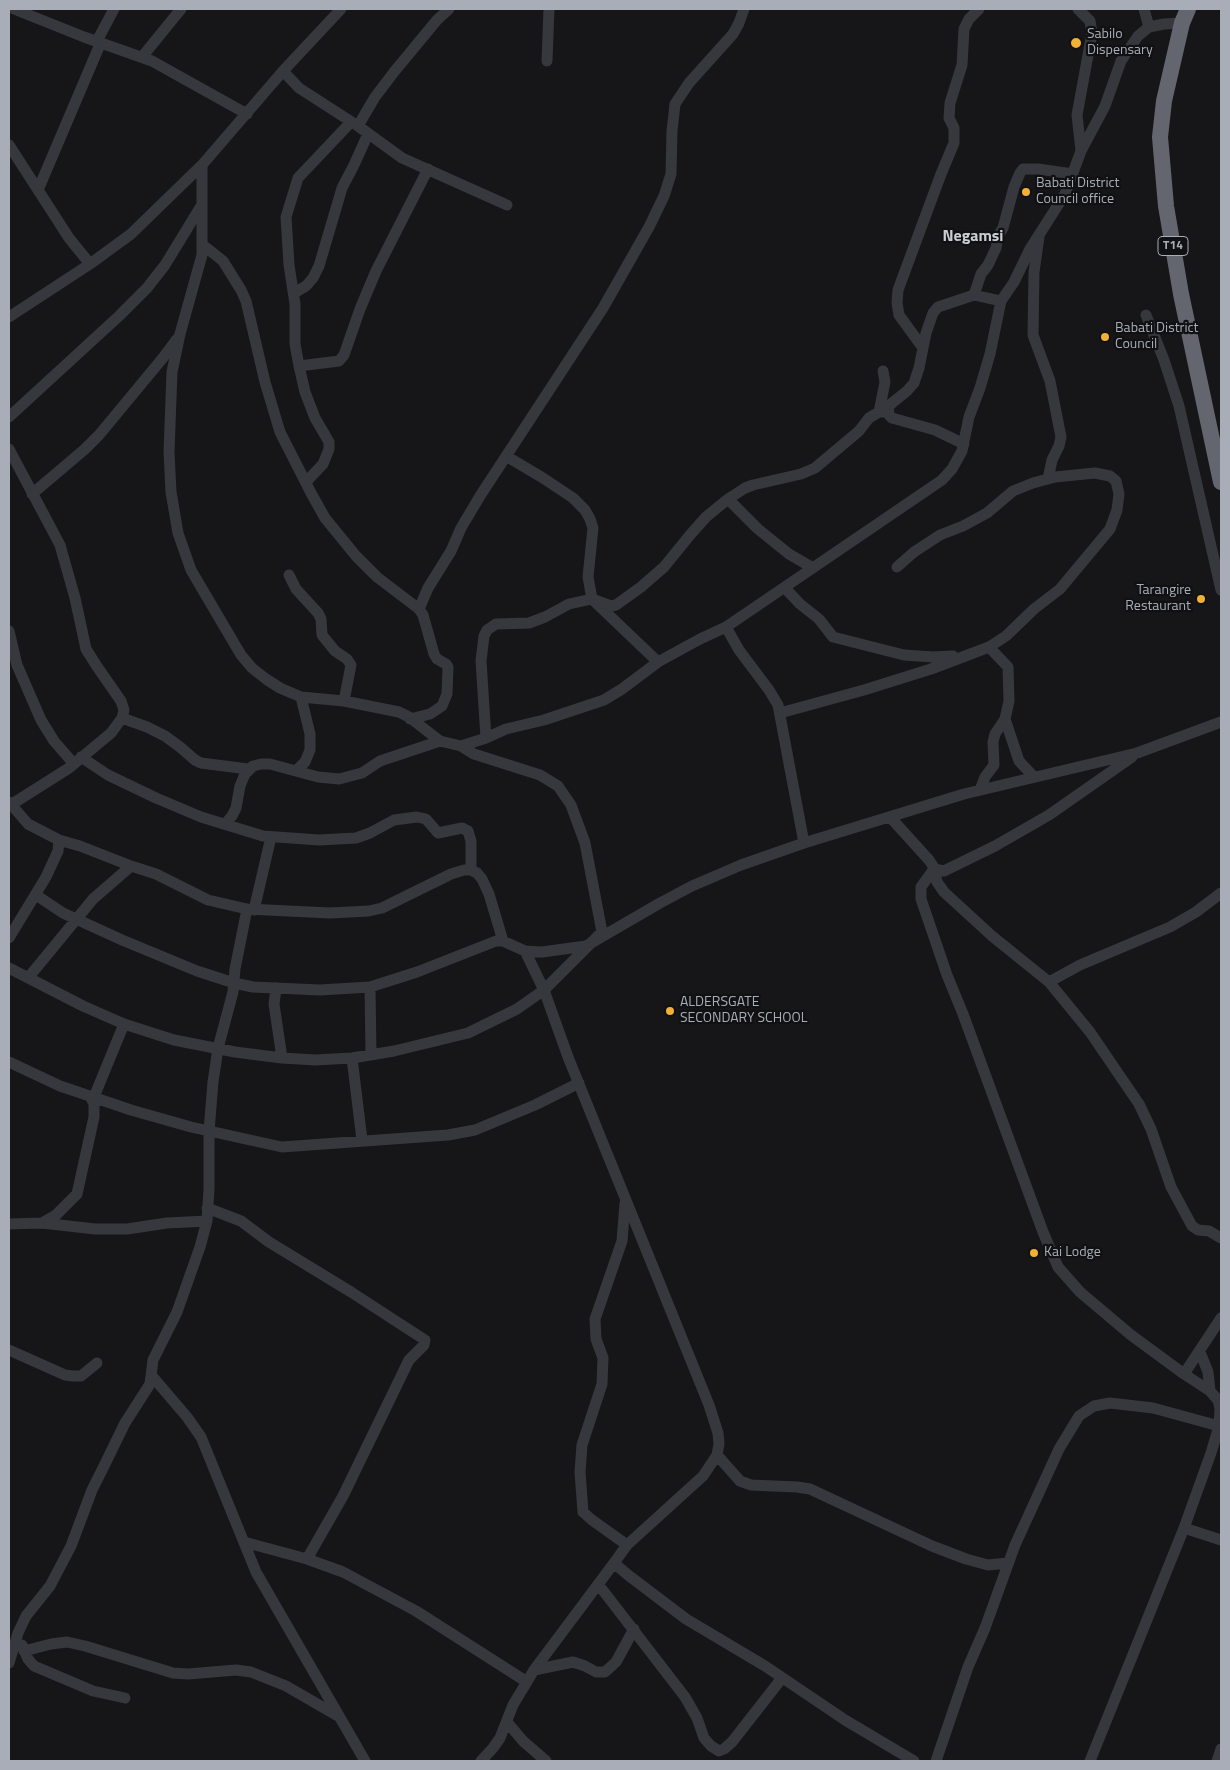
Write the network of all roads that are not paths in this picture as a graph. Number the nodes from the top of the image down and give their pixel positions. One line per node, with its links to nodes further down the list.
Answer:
1 (14, 9): 13 (street)
2 (114, 9): 13 (street)
3 (181, 9): 14 (street)
4 (341, 9): 16 (street)
5 (449, 9): 18 (street)
6 (549, 9): 15 (street)
7 (744, 9): 44 (street)
8 (979, 9): 36 (street)
9 (1078, 9): 20 (street)
10 (1144, 9): 12 (street)
11 (1185, 16): 12 (street); 41 (highway, T14)
12 (1149, 28): 20 (street)
13 (99, 42): 14 (street); 24 (street)
14 (142, 57): 17 (street)
15 (547, 60)
16 (283, 71): 17 (street); 18 (street)
17 (247, 114): 21 (street)
18 (359, 127): 22 (street); 30 (street); 30 (street)
19 (9, 145): 24 (street)
20 (1081, 151): 23 (street)
21 (202, 165): 26 (street); 29 (street)
22 (428, 170): 25 (street); 37 (street)
23 (1073, 174): 27 (street); 31 (street)
24 (38, 190): 29 (street)
25 (507, 205)
26 (202, 206): 28 (street); 40 (street)
27 (1039, 234): 32 (street); 45 (street)
28 (203, 245): 35 (street); 46 (street)
29 (90, 264): 34 (street)
30 (294, 293): 37 (street)
31 (974, 295): 32 (street); 36 (street)
32 (1001, 301): 42 (street)
33 (1146, 315): 54 (street)
34 (9, 317)
35 (180, 334): 48 (street); 62 (street)
36 (923, 348): 39 (street)
37 (299, 366): 46 (street)
38 (883, 371): 39 (street)
39 (883, 412): 42 (street); 49 (street)
40 (9, 417)
41 (1217, 440): 47 (highway, T14)
42 (964, 444): 51 (street)
43 (9, 449): 48 (street)
44 (506, 456): 55 (street); 56 (street)
45 (1048, 479): 50 (street); 59 (street)
46 (306, 482): 56 (street)
47 (1221, 482)
48 (32, 494): 65 (street)
49 (728, 499): 51 (street); 55 (street)
50 (897, 567)
51 (813, 568): 53 (street)
52 (289, 575): 63 (street)
53 (785, 588): 57 (street); 60 (street)
54 (1221, 590)
55 (592, 599): 61 (street); 69 (street)
56 (419, 609): 66 (street)
57 (726, 627): 61 (street); 64 (street)
58 (9, 632): 73 (street)
59 (989, 647): 60 (street); 67 (street)
60 (965, 656): 64 (street)
61 (658, 662): 69 (street)
62 (301, 697): 63 (street); 75 (street)
63 (344, 701): 66 (street)
64 (780, 713): 83 (street)
65 (122, 718): 73 (street); 74 (street)
66 (410, 718): 70 (street)
67 (1005, 719): 76 (street); 77 (street)
68 (1221, 722): 72 (street)
69 (486, 738): 71 (street)
70 (440, 741): 71 (street); 75 (street)
71 (461, 746): 93 (street)
72 (1137, 753): 76 (street); 85 (street)
73 (77, 760): 78 (street); 80 (street)
74 (248, 769): 75 (street); 80 (street)
75 (297, 770)
76 (1034, 777): 77 (street)
77 (980, 790): 79 (street)
78 (9, 804): 82 (street)
79 (890, 817): 83 (street); 85 (street)
80 (225, 824): 81 (street)
81 (271, 837): 86 (street); 89 (street)
82 (59, 840): 84 (street); 87 (street)
83 (804, 843): 93 (street)
84 (131, 866): 89 (street); 90 (street)
85 (934, 869): 97 (street); 123 (street)
86 (471, 870): 89 (street); 92 (street)
87 (36, 894): 90 (street); 91 (street)
88 (1220, 898): 97 (street)
89 (251, 909): 98 (street)
90 (76, 918): 96 (street); 98 (street)
91 (9, 938)
92 (503, 941): 94 (street); 99 (street)
93 (586, 946): 94 (street); 101 (street)
94 (525, 951): 101 (street)
95 (9, 968): 96 (street)
96 (28, 978): 102 (street)
97 (1048, 982): 117 (street)
98 (234, 983): 100 (street); 103 (street)
99 (370, 987): 100 (street); 104 (street)
100 (276, 988): 105 (street)
101 (544, 990): 104 (street); 108 (street)
102 (124, 1024): 103 (street); 109 (street)
103 (218, 1048): 105 (street); 110 (street)
104 (371, 1054): 106 (street)
105 (282, 1058): 106 (street)
106 (352, 1058): 111 (street)
107 (9, 1062): 109 (street)
108 (579, 1084): 111 (street); 112 (street)
109 (92, 1096): 110 (street); 115 (street)
110 (209, 1131): 111 (street); 113 (street)
111 (362, 1140)
112 (625, 1199): 128 (street); 132 (street)
113 (207, 1208): 114 (street); 133 (street)
114 (207, 1221): 115 (street); 124 (street)
115 (42, 1223): 116 (street)
116 (9, 1224)
117 (1221, 1238)
118 (1221, 1318): 120 (street)
119 (9, 1350): 121 (street)
120 (1200, 1352): 122 (street); 123 (street)
121 (96, 1364)
122 (1208, 1372): 125 (street); 126 (street)
123 (1184, 1374): 126 (street)
124 (152, 1376): 131 (street); 138 (street)
125 (1221, 1376)
126 (1210, 1391): 127 (street)
127 (1219, 1426): 129 (street); 135 (street)
128 (717, 1455): 132 (street); 135 (street)
129 (1184, 1528): 130 (street); 153 (street)
130 (1221, 1540)
131 (244, 1542): 133 (street); 145 (street)
132 (627, 1545): 134 (street)
133 (307, 1559): 143 (street)
134 (614, 1563): 136 (street); 142 (street)
135 (1008, 1563): 152 (street)
136 (598, 1584): 137 (street); 141 (street)
137 (634, 1629): 141 (street); 142 (street)
138 (18, 1633): 139 (street); 140 (street)
139 (24, 1651): 144 (street); 145 (street)
140 (9, 1663)
141 (534, 1670): 143 (street)
142 (782, 1678): 151 (street)
143 (527, 1682): 146 (street)
144 (125, 1698)
145 (339, 1716): 148 (street)
146 (507, 1722): 149 (street); 150 (street)
147 (1221, 1749): 154 (street)
148 (365, 1761)
149 (481, 1761)
150 (546, 1761)
151 (914, 1761)
152 (936, 1761)
153 (1090, 1761)
154 (1217, 1761)

